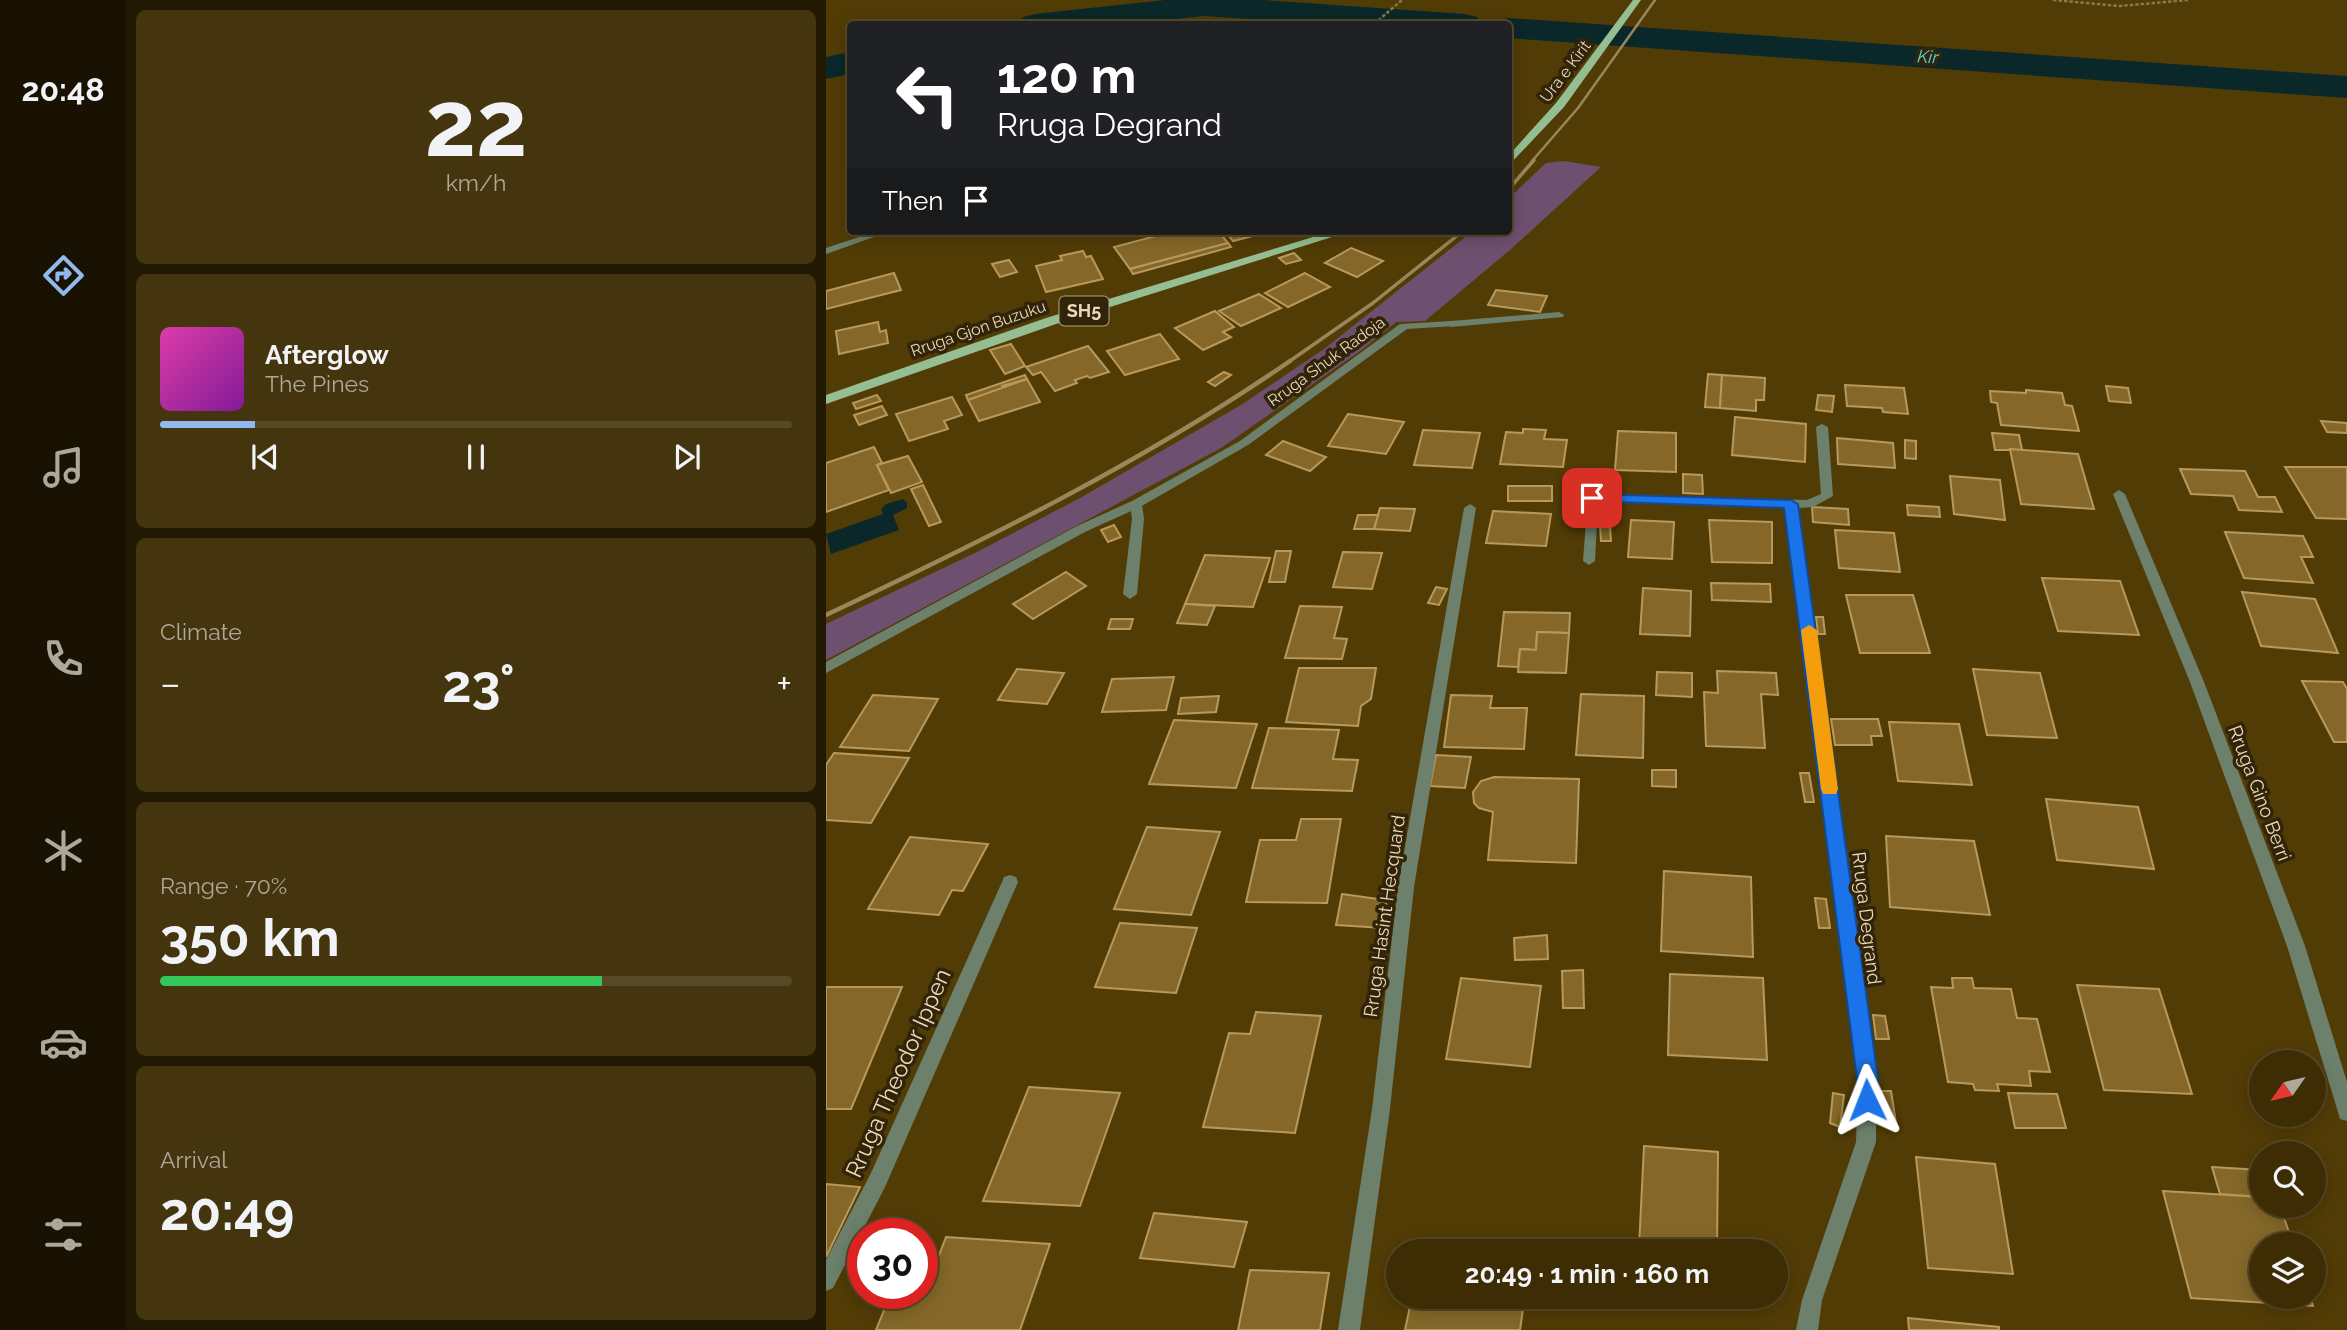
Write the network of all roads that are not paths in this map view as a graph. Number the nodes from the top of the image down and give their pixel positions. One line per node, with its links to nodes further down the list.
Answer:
1 (1637, 0): 2 (main road, Ura e Kirit)
2 (1512, 159)
3 (874, 235): 5 (street)
4 (1332, 235): 7 (main road, Rruga Gjon Buzuku / SH5)
5 (826, 251)
6 (1559, 314): 10 (street, Rruga Shuk Radoja)
7 (826, 400)
8 (1822, 427): 11 (street)
9 (2119, 494): 17 (street, Rruga Gino Berri)
10 (1136, 504): 14 (street); 15 (street, Rruga Shuk Radoja)
11 (1791, 504): 13 (street); 20 (street, Rruga Degrand)
12 (1470, 508): 19 (street, Rruga Hasint Hecquard)
13 (1589, 561)
14 (1130, 594)
15 (826, 668)
16 (1010, 882): 18 (street, Rruga Theodor Ippen)
17 (2347, 1112)
18 (826, 1281)
19 (1349, 1330)
20 (1807, 1330)

